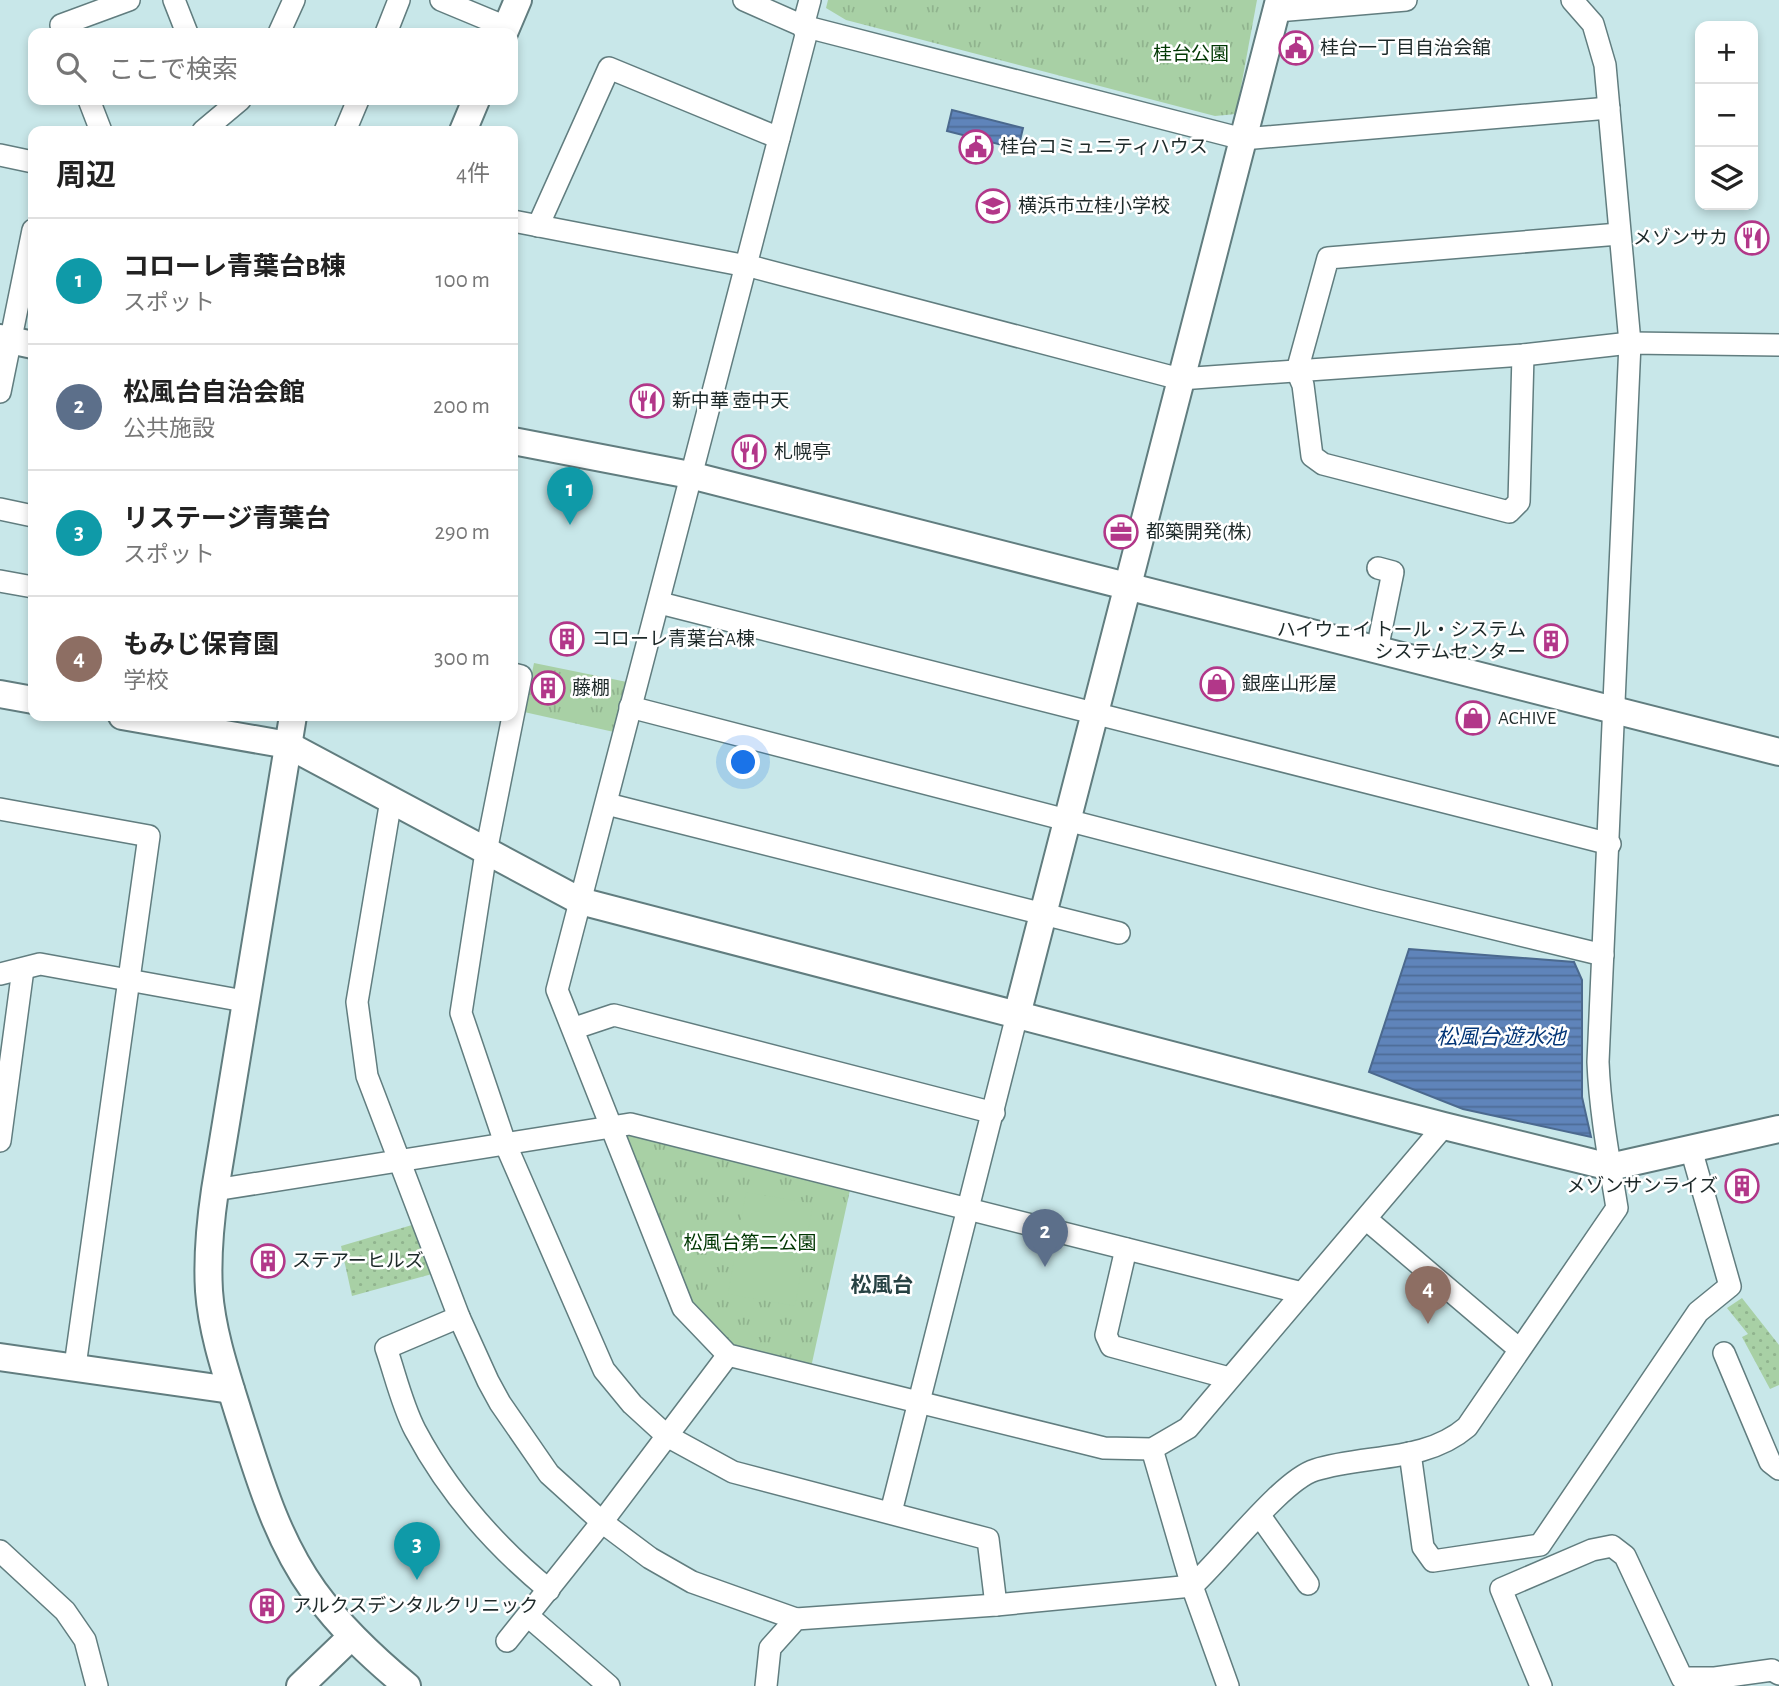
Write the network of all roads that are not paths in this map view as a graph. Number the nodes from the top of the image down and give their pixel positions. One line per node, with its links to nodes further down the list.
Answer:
1 (130, 0): 12 (street)
2 (174, 0): 14 (street)
3 (294, 0): 15 (street)
4 (399, 0): 16 (street)
5 (441, 0): 17 (street)
6 (518, 0): 18 (street)
7 (744, 0): 13 (street)
8 (810, 0): 13 (street)
9 (1406, 0): 11 (street)
10 (1572, 0): 23 (street)
11 (1278, 5): 29 (street)
12 (61, 26)
13 (803, 26): 28 (street); 29 (street)
14 (185, 28)
15 (281, 28)
16 (388, 28)
17 (501, 28)
18 (506, 28)
19 (91, 105): 25 (street)
20 (234, 105): 24 (street)
21 (356, 105): 26 (street)
22 (474, 105): 27 (street)
23 (1609, 108): 29 (street); 34 (street)
24 (220, 116)
25 (99, 126)
26 (347, 126)
27 (465, 126)
28 (779, 138): 33 (street); 36 (street)
29 (1243, 139): 42 (street)
30 (0, 155): 31 (street)
31 (28, 161)
32 (518, 222): 33 (street)
33 (538, 226): 36 (street)
34 (1619, 234): 38 (street); 41 (street)
35 (28, 259): 37 (street)
36 (744, 268): 42 (street); 45 (street)
37 (14, 341): 43 (street)
38 (1630, 343): 39 (street); 40 (street); 59 (street)
39 (1779, 345)
40 (1523, 355): 41 (street); 41 (street)
41 (1297, 371): 42 (street)
42 (1180, 379): 51 (street)
43 (0, 393)
44 (518, 442): 45 (street)
45 (690, 475): 51 (street); 52 (street)
46 (0, 509): 47 (street)
47 (28, 515)
48 (1393, 572): 53 (street)
49 (0, 581): 50 (street)
50 (28, 586)
51 (1128, 588): 53 (street); 60 (street)
52 (660, 603): 58 (street); 60 (street)
53 (1377, 650): 59 (street)
54 (518, 675): 55 (street)
55 (518, 691)
56 (0, 694): 57 (street)
57 (28, 699)
58 (630, 707): 67 (street); 69 (street)
59 (1614, 708): 65 (street); 70 (street)
60 (1095, 713): 69 (street); 70 (street)
61 (152, 721): 64 (street)
62 (292, 721): 64 (street)
63 (512, 721): 71 (street)
64 (288, 745): 66 (street); 79 (street)
65 (1779, 752)
66 (391, 800): 71 (street); 89 (street)
67 (607, 804): 72 (street); 73 (street)
68 (0, 810): 78 (street)
69 (1066, 821): 73 (street); 75 (street)
70 (1610, 844): 75 (street)
71 (486, 852): 72 (street); 87 (street)
72 (580, 901): 80 (street); 81 (street)
73 (1042, 915): 74 (street); 80 (street)
74 (1119, 933)
75 (1603, 955): 90 (street)
76 (23, 969): 77 (street); 78 (street); 86 (street)
77 (0, 974)
78 (129, 980): 79 (street); 101 (street)
79 (244, 1001): 91 (street)
80 (1017, 1015): 82 (street); 83 (street)
81 (575, 1028): 82 (street); 84 (street)
82 (994, 1113): 92 (street)
83 (1444, 1126): 90 (street); 93 (street)
84 (612, 1127): 87 (street); 92 (street); 99 (street)
85 (1779, 1129): 88 (street)
86 (0, 1140)
87 (505, 1143): 89 (street); 105 (street)
88 (1691, 1149): 90 (street); 107 (street)
89 (396, 1159): 91 (street); 96 (street)
90 (1610, 1167): 97 (street)
91 (215, 1190): 103 (street)
92 (969, 1211): 94 (street); 104 (street)
93 (1366, 1219): 95 (street); 97 (street)
94 (1126, 1249): 95 (street); 102 (street)
95 (1302, 1293): 102 (street)
96 (459, 1317): 111 (street); 115 (street)
97 (1519, 1349): 107 (street)
98 (1724, 1353): 108 (street)
99 (728, 1354): 104 (street); 105 (street)
100 (0, 1357): 101 (street)
101 (75, 1366): 103 (street)
102 (1229, 1378): 106 (street)
103 (231, 1390): 119 (street)
104 (920, 1403): 106 (street); 109 (street)
105 (667, 1436): 109 (street); 111 (street)
106 (1152, 1448): 114 (street)
107 (1410, 1453): 110 (street)
108 (1779, 1469)
109 (891, 1512): 116 (street)
110 (1260, 1516): 113 (street); 114 (street)
111 (602, 1522): 115 (street); 118 (street)
112 (0, 1551): 122 (street)
113 (1308, 1584)
114 (1192, 1586): 116 (street); 127 (street)
115 (549, 1590): 117 (street)
116 (996, 1605): 118 (street)
117 (528, 1616): 120 (street); 125 (street)
118 (796, 1619): 126 (street)
119 (351, 1637): 123 (street); 124 (street)
120 (507, 1641)
121 (1779, 1674): 128 (street)
122 (97, 1686)
123 (300, 1686)
124 (407, 1686)
125 (609, 1686)
126 (766, 1686)
127 (1228, 1686)
128 (1541, 1686)

